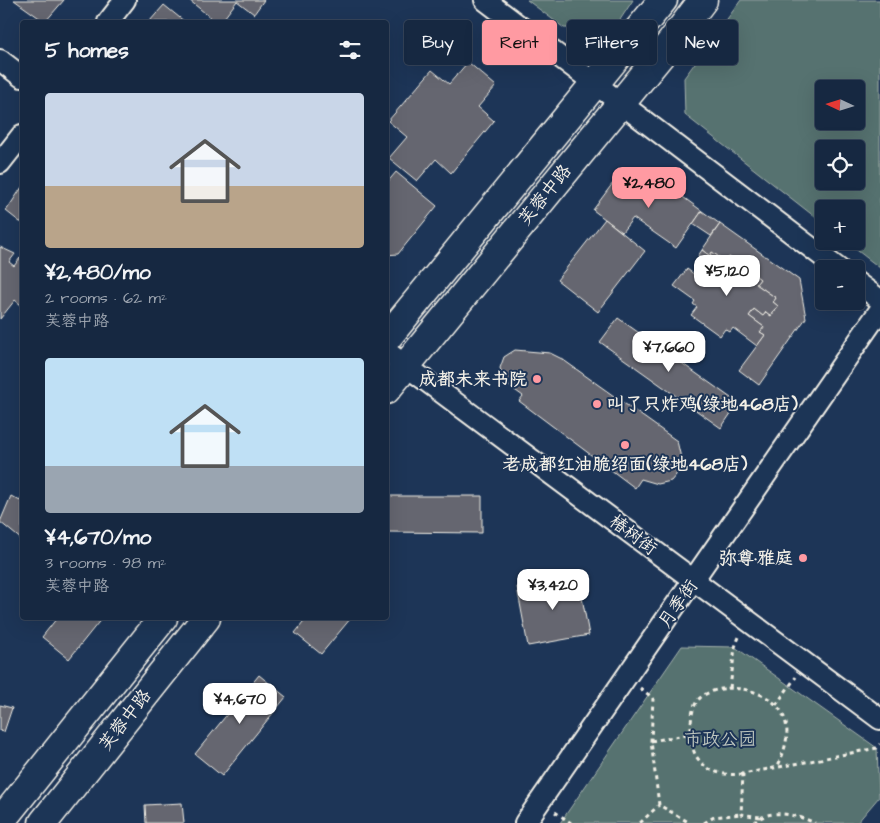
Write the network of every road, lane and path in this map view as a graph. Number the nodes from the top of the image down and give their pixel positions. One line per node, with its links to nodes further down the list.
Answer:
1 (125, 0): 5 (street)
2 (485, 0): 8 (street)
3 (663, 0): 8 (main road, 芙蓉中路)
4 (702, 0): 9 (main road, 芙蓉中路)
5 (110, 20)
6 (0, 60): 7 (street)
7 (20, 75)
8 (596, 84): 9 (street); 16 (main road, 芙蓉中路)
9 (621, 104): 12 (street); 17 (main road, 芙蓉中路)
10 (20, 138): 11 (street)
11 (0, 163)
12 (827, 260)
13 (865, 289): 14 (street)
14 (880, 300)
15 (880, 310): 19 (street, 月季街)
16 (389, 335)
17 (396, 358): 18 (main road, 芙蓉中路); 19 (street, 椿树街)
18 (389, 380)
19 (694, 581): 22 (street, 椿树街); 24 (street, 月季街)
20 (161, 620): 36 (main road, 芙蓉中路)
21 (204, 620): 37 (main road, 芙蓉中路)
22 (747, 620): 23 (street, 椿树街); 25 (path)
23 (806, 664): 26 (path); 27 (street, 椿树街)
24 (626, 678): 29 (path); 38 (street, 月季街)
25 (730, 688): 26 (path); 28 (path)
26 (776, 705): 31 (path)
27 (880, 719)
28 (691, 734): 29 (path); 32 (path)
29 (651, 741): 33 (path)
30 (880, 744): 31 (path)
31 (777, 768): 32 (path)
32 (743, 774): 34 (path)
33 (659, 805): 39 (path); 40 (path)
34 (741, 814): 35 (path); 41 (path)
35 (760, 816): 42 (path); 43 (path)
36 (0, 822)
37 (43, 823)
38 (525, 823)
39 (640, 823)
40 (690, 823)
41 (704, 823)
42 (754, 823)
43 (815, 823)

